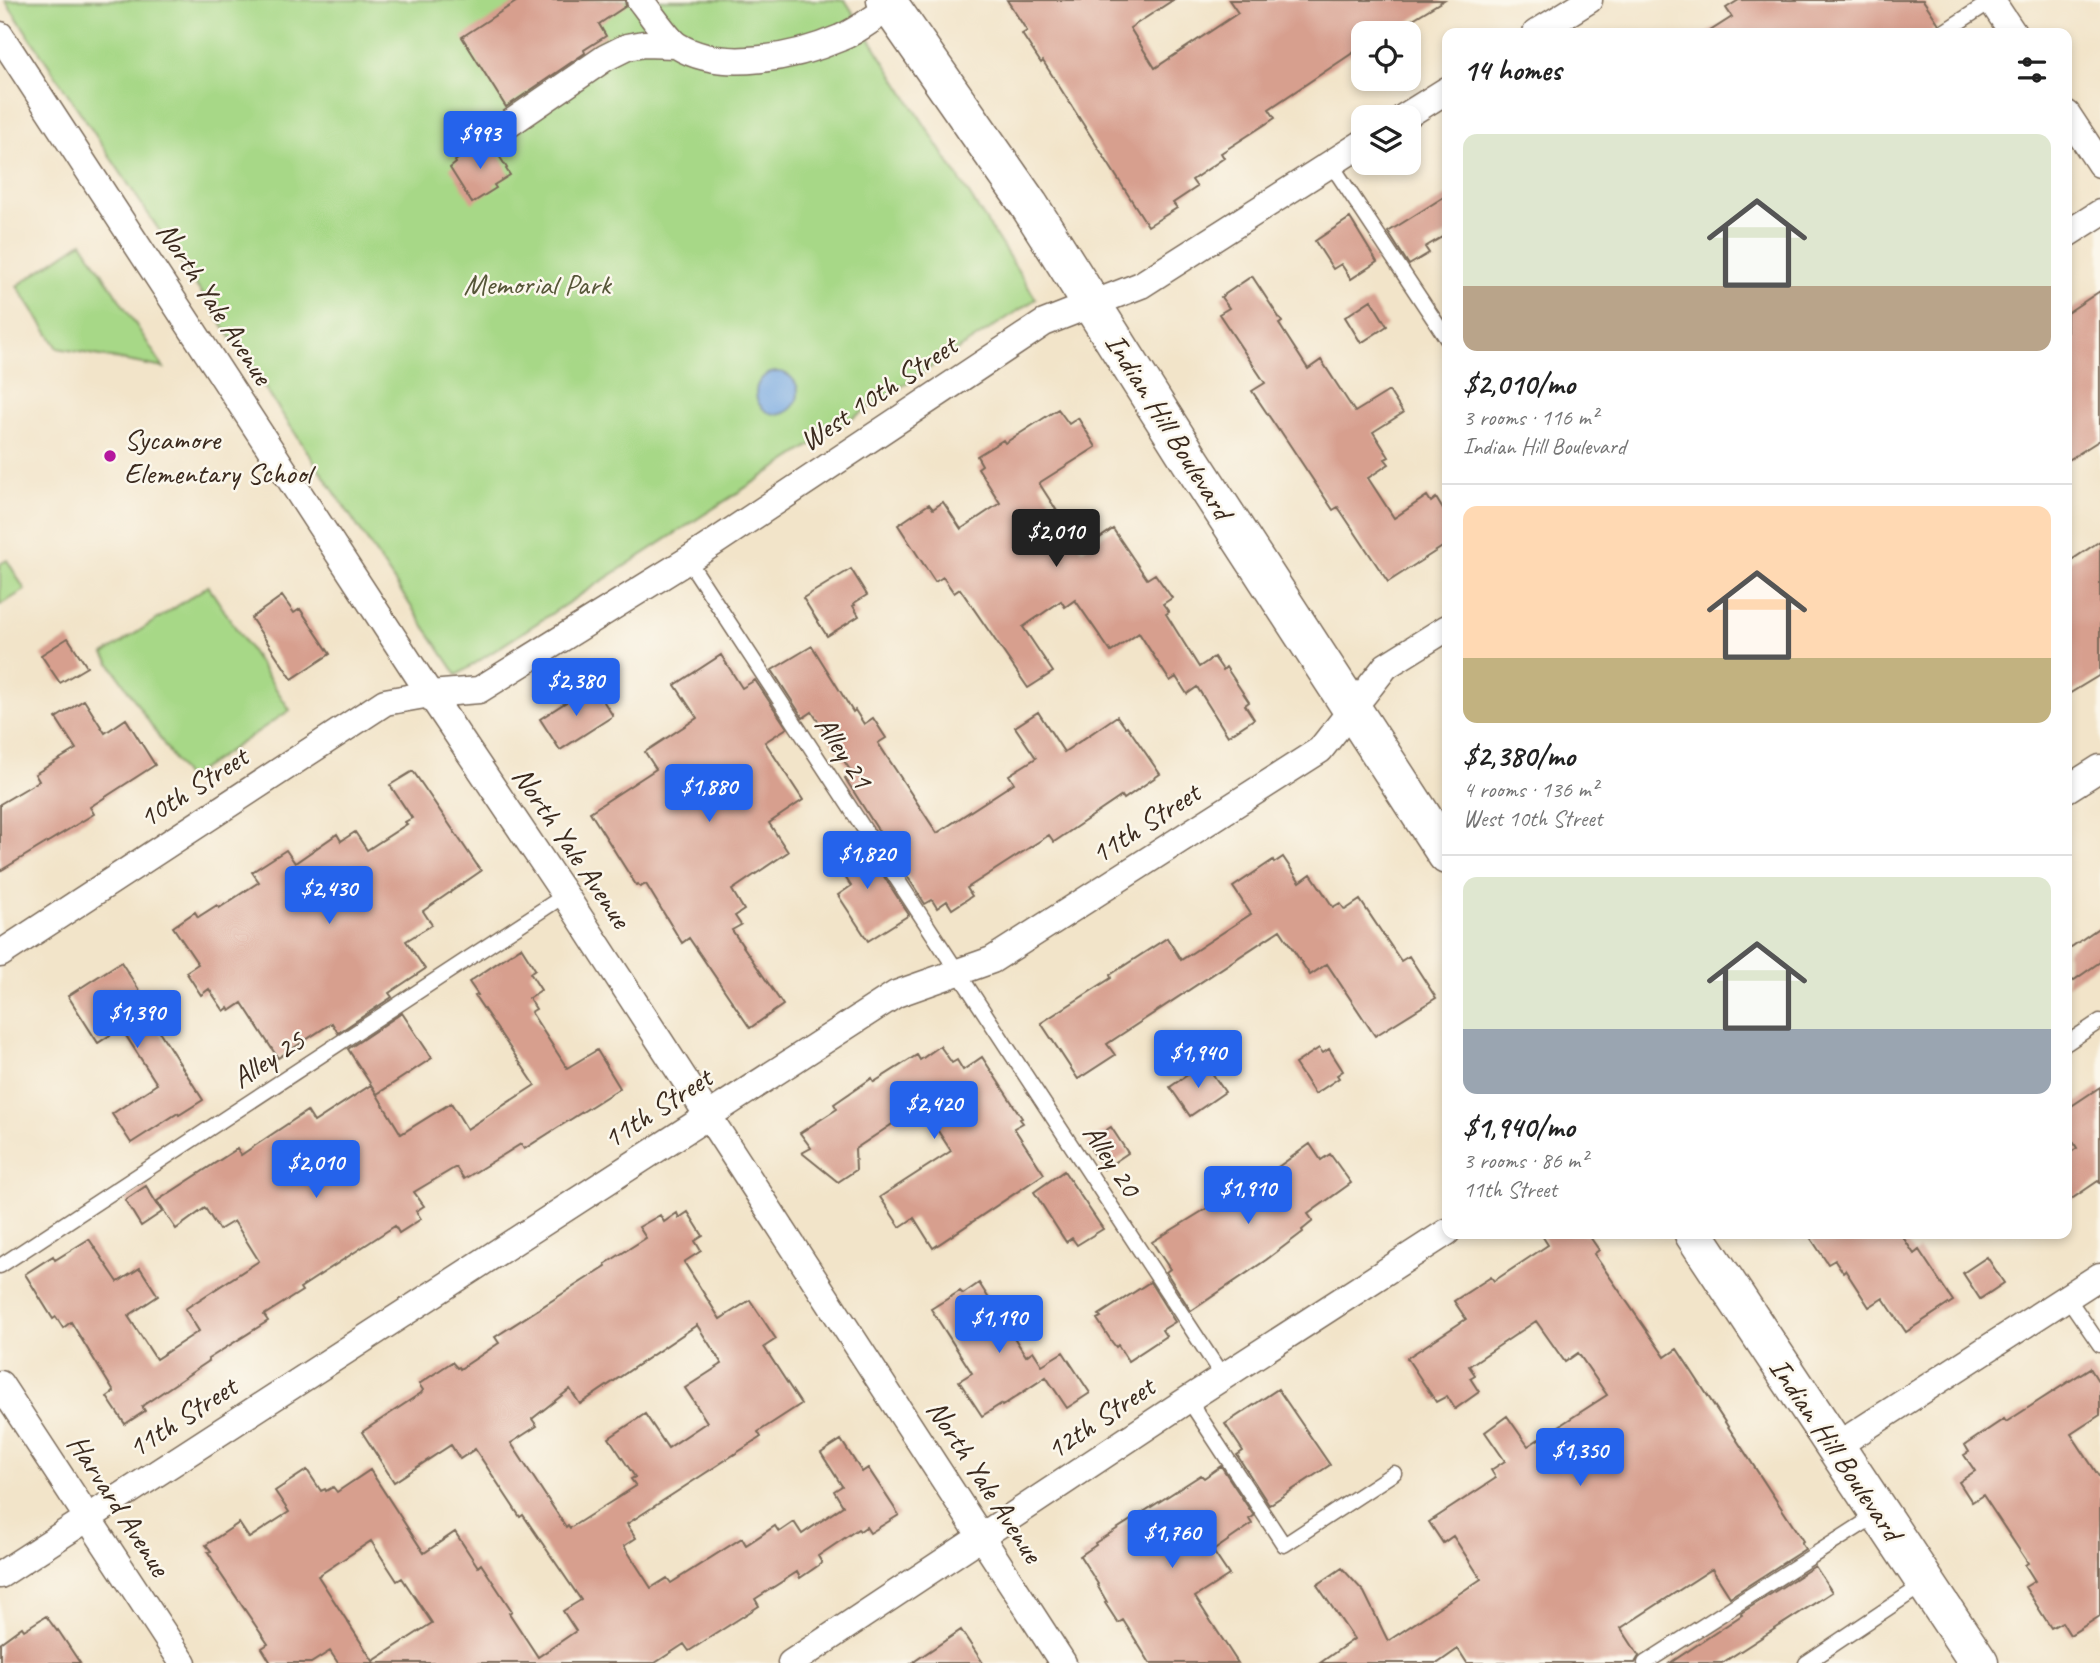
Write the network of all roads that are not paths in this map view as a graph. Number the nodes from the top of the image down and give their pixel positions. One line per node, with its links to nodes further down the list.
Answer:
1 (640, 0): 9 (street)
2 (1589, 0): 5 (street)
3 (1992, 0): 6 (lane); 7 (street)
4 (888, 4): 9 (street); 19 (main road, Indian Hill Boulevard)
5 (1544, 28)
6 (1950, 28)
7 (2010, 28)
8 (0, 35): 23 (street, North Yale Avenue)
9 (676, 45): 13 (street)
10 (1442, 93): 11 (street)
11 (1421, 106)
12 (2072, 122): 16 (street)
13 (509, 124)
14 (1351, 151): 15 (street, West 10th Street)
15 (1331, 164): 19 (street, West 10th Street); 20 (lane)
16 (2100, 164)
17 (2100, 213): 18 (street)
18 (2072, 231)
19 (1092, 304): 21 (street, West 10th Street); 24 (main road, Indian Hill Boulevard)
20 (1442, 331)
21 (688, 560): 23 (street, West 10th Street); 30 (lane, Alley 21)
22 (1442, 631): 24 (street, 11th Street)
23 (430, 694): 28 (street, North Yale Avenue); 29 (street, 10th Street)
24 (1353, 709): 27 (main road, Indian Hill Boulevard); 30 (street, 11th Street)
25 (2100, 768): 26 (street)
26 (2072, 786)
27 (1442, 847)
28 (565, 895): 33 (street, North Yale Avenue); 36 (lane, Alley 25)
29 (0, 954)
30 (957, 973): 33 (street, 11th Street); 40 (lane, Alley 20)
31 (2100, 1021): 32 (lane)
32 (2072, 1040)
33 (707, 1115): 46 (street, 11th Street); 47 (street, North Yale Avenue)
34 (1442, 1235): 40 (street, 12th Street)
35 (1697, 1239): 43 (main road, Indian Hill Boulevard)
36 (0, 1266)
37 (2100, 1276): 38 (street)
38 (2067, 1297): 39 (lane); 43 (street)
39 (2100, 1345)
40 (1223, 1377): 42 (street, 12th Street)
41 (0, 1384): 46 (street, Harvard Avenue)
42 (1188, 1399): 44 (lane); 47 (street, 12th Street)
43 (1835, 1447): 45 (main road, Indian Hill Boulevard)
44 (1394, 1473)
45 (1879, 1513): 49 (main road, Indian Hill Boulevard); 53 (lane)
46 (88, 1517): 48 (street, 11th Street); 50 (street, Harvard Avenue)
47 (982, 1538): 51 (street, 12th Street); 52 (street, North Yale Avenue)
48 (0, 1575)
49 (1925, 1583): 54 (lane); 55 (main road, Indian Hill Boulevard)
50 (183, 1663)
51 (791, 1663)
52 (1063, 1663)
53 (1645, 1663)
54 (1806, 1663)
55 (1979, 1663)

